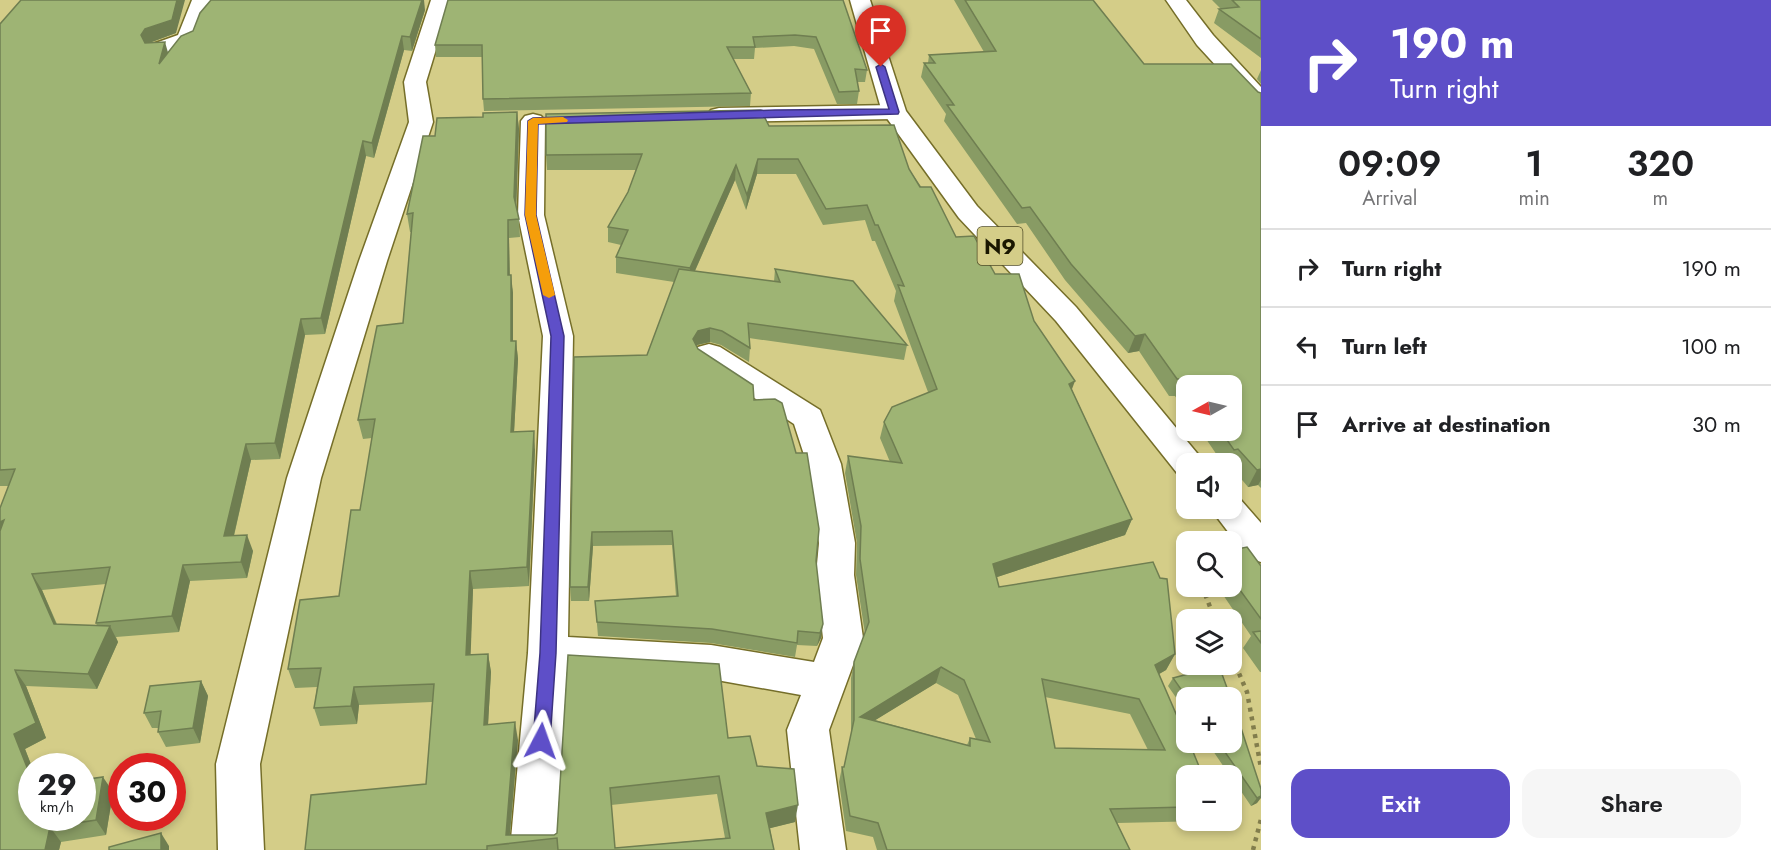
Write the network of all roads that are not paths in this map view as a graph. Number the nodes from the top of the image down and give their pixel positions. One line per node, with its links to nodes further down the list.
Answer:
1 (202, 0): 5 (main road)
2 (441, 0): 16 (main road)
3 (860, 0): 7 (main road, N9)
4 (1176, 0): 6 (main road)
5 (158, 50)
6 (1261, 101)
7 (894, 112): 8 (main road); 11 (main road, N9)
8 (695, 116)
9 (533, 121): 14 (main road)
10 (709, 354): 15 (main road)
11 (1180, 453)
12 (1236, 519): 13 (main road)
13 (1261, 549)
14 (548, 653): 15 (main road); 17 (main road)
15 (826, 682): 18 (main road)
16 (241, 850)
17 (533, 850)
18 (823, 850)

